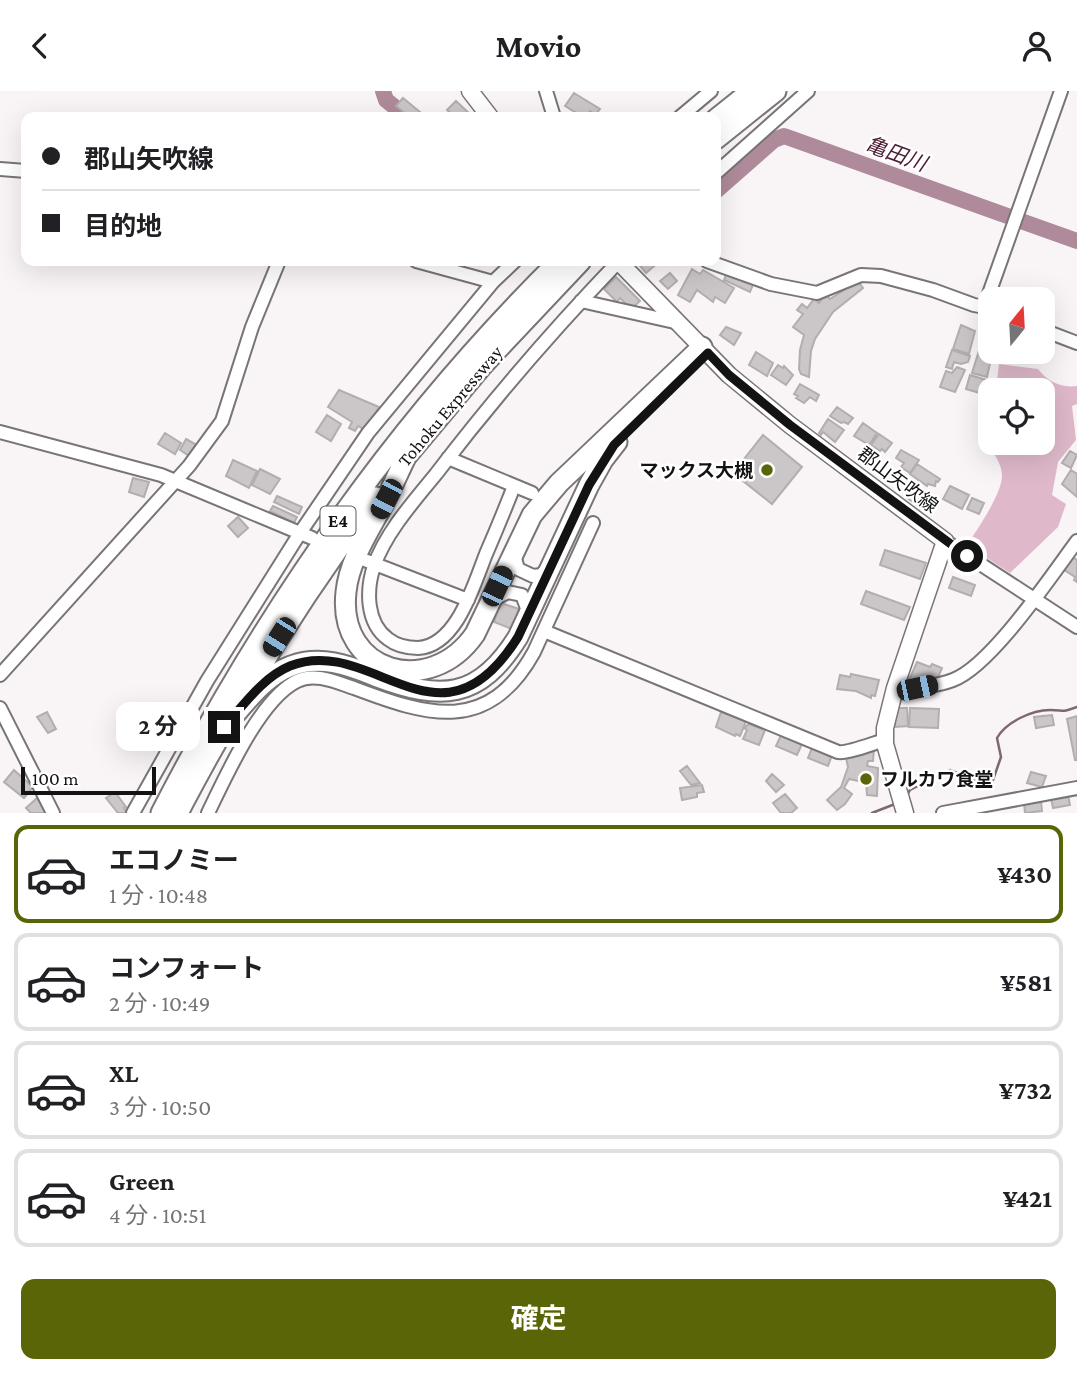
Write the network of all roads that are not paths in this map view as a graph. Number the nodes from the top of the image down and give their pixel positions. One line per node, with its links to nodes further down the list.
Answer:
1 (470, 91): 8 (main road)
2 (546, 91): 9 (street)
3 (711, 91): 10 (street)
4 (776, 91): 12 (highway)
5 (808, 91): 14 (street)
6 (1061, 91): 25 (street)
7 (748, 93): 11 (highway)
8 (486, 112)
9 (552, 112)
10 (686, 112)
11 (721, 115)
12 (721, 135)
13 (0, 169): 15 (street)
14 (721, 169)
15 (21, 171)
16 (277, 266): 35 (street)
17 (434, 266): 24 (street)
18 (510, 266): 24 (street)
19 (554, 266): 62 (highway, Tohoku Expressway / E4)
20 (576, 266): 33 (highway, Tohoku Expressway / E4)
21 (614, 266): 26 (street)
22 (624, 266): 28 (main road, 郡山矢吹線)
23 (721, 266): 27 (street)
24 (493, 282): 39 (street)
25 (994, 287)
26 (581, 301): 28 (street); 34 (street)
27 (978, 305)
28 (679, 324): 31 (main road, 郡山矢吹線)
29 (1055, 335): 30 (street)
30 (1077, 343)
31 (705, 350): 40 (main road, 郡山矢吹線); 42 (highway); 44 (highway)
32 (0, 432): 35 (street)
33 (407, 455): 48 (highway); 57 (highway, Tohoku Expressway / E4)
34 (448, 458): 36 (street); 45 (street)
35 (175, 481): 39 (street); 54 (street)
36 (514, 486): 37 (street); 47 (street)
37 (532, 493)
38 (593, 523): 51 (street)
39 (306, 536): 61 (street)
40 (945, 541): 46 (street); 55 (main road, 郡山矢吹線)
41 (1077, 541): 46 (street)
42 (514, 551): 44 (street); 48 (highway)
43 (362, 559): 45 (street)
44 (554, 561): 49 (highway)
45 (375, 564): 47 (street); 52 (street)
46 (1034, 599): 50 (street); 55 (street)
47 (468, 600): 52 (street)
48 (489, 604): 49 (street)
49 (525, 621): 57 (highway)
50 (1077, 627)
51 (544, 631): 58 (street); 64 (street)
52 (397, 644): 53 (street)
53 (390, 661)
54 (0, 675)
55 (895, 688): 58 (main road, 郡山矢吹線)
56 (0, 708): 60 (street)
57 (224, 727): 63 (highway, Tohoku Expressway / E4)
58 (885, 740): 65 (main road, 郡山矢吹線)
59 (1076, 791): 66 (street)
60 (53, 813)
61 (133, 813)
62 (161, 813)
63 (178, 813)
64 (208, 813)
65 (905, 813)
66 (943, 813)

